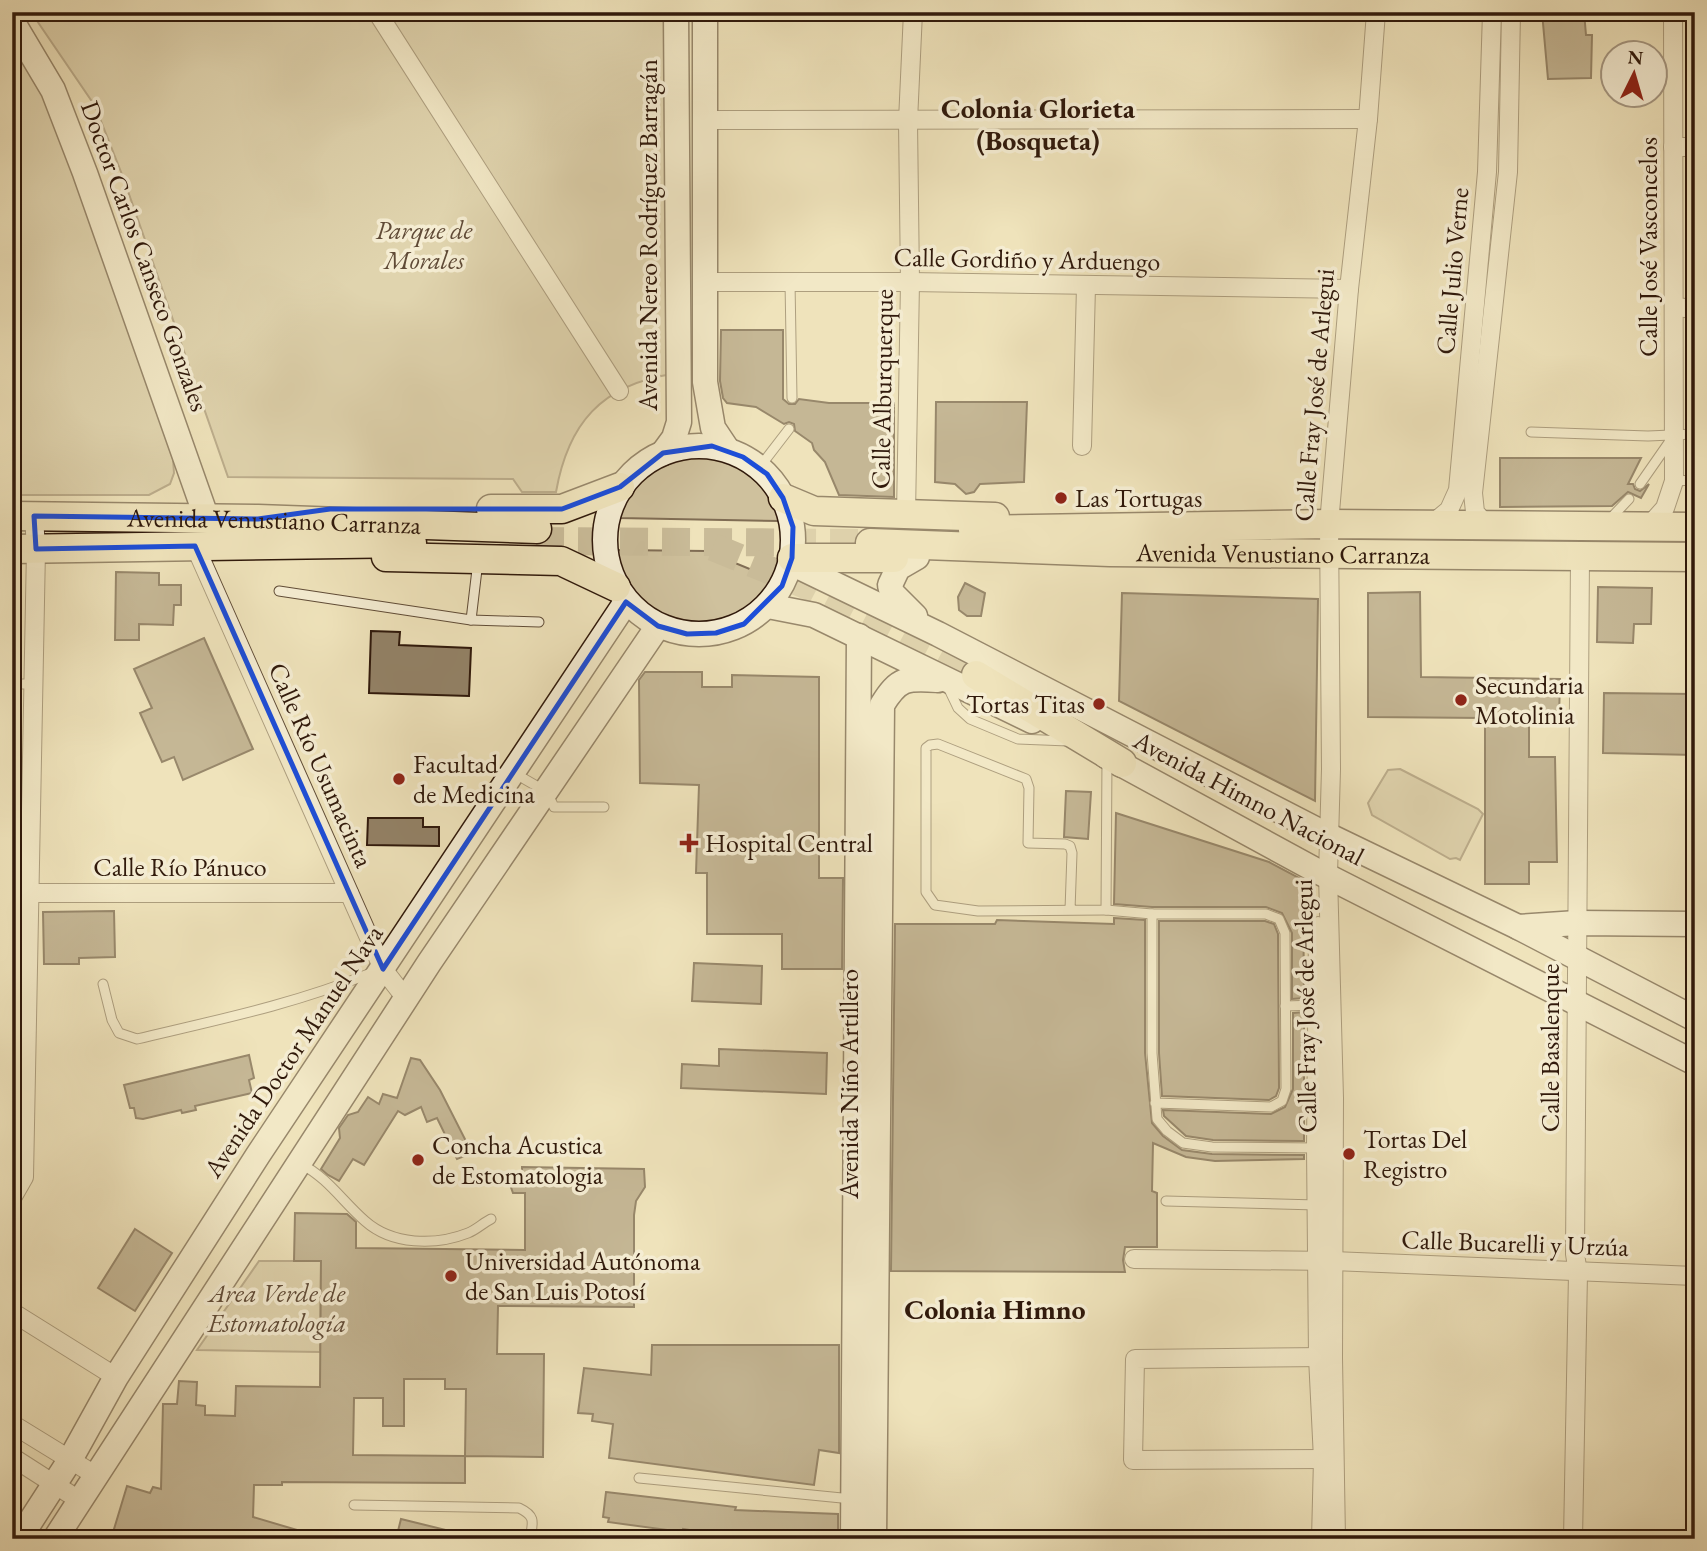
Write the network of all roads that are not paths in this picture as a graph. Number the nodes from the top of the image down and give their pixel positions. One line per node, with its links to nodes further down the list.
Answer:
1 (377, 12): 25 (street)
2 (676, 12): 33 (main road, Avenida Nereo Rodríguez Barragán)
3 (705, 12): 11 (main road)
4 (913, 12): 12 (street, Calle Alburquerque)
5 (1376, 12): 10 (street, Calle Fray José de Arlegui)
6 (1492, 12): 15 (street, Calle Julio Verne)
7 (1511, 12): 16 (street, Calle Julio Verne)
8 (1673, 12): 13 (street, Calle José Vasconcelos)
9 (12, 21): 43 (main road, Doctor Carlos Canseco Gonzales)
10 (1368, 118): 12 (street); 21 (street, Calle Fray José de Arlegui)
11 (705, 120): 12 (street); 17 (main road)
12 (908, 121): 19 (street, Calle Alburquerque)
13 (1674, 147): 14 (street); 22 (street, Calle José Vasconcelos)
14 (1695, 147)
15 (1485, 192): 16 (street); 24 (street, Calle Julio Verne)
16 (1506, 195): 24 (street, Calle Julio Verne)
17 (704, 282): 18 (street, Calle Gordiño y Arduengo); 32 (main road)
18 (790, 282): 19 (street, Calle Gordiño y Arduengo); 26 (lane)
19 (910, 282): 20 (street, Calle Gordiño y Arduengo); 42 (street, Calle Alburquerque)
20 (1086, 286): 21 (street, Calle Gordiño y Arduengo); 31 (street)
21 (1349, 289): 45 (street, Calle Fray José de Arlegui)
22 (1675, 307): 23 (street); 29 (street, Calle José Vasconcelos)
23 (1695, 309)
24 (1483, 321): 46 (street, Calle Julio Verne); 47 (street, Calle Julio Verne)
25 (620, 391)
26 (792, 398)
27 (789, 429): 34 (lane)
28 (1531, 432): 29 (lane)
29 (1675, 434): 30 (lane); 36 (street, Calle José Vasconcelos); 37 (lane)
30 (1695, 434)
31 (1082, 446)
32 (727, 449): 33 (main road); 34 (main road)
33 (663, 453): 38 (main road)
34 (759, 468): 39 (main road)
35 (1695, 480): 36 (lane)
36 (1674, 481): 49 (street, Calle José Vasconcelos)
37 (1640, 484)
38 (620, 487): 44 (main road); 63 (main road)
39 (783, 498): 42 (main road); 61 (main road)
40 (1629, 499): 48 (lane)
41 (23, 516): 43 (main road, Avenida Venustiano Carranza); 55 (street)
42 (906, 516): 52 (main road)
43 (207, 519): 44 (main road, Avenida Venustiano Carranza)
44 (258, 520): 53 (main road, Avenida Venustiano Carranza)
45 (1329, 524): 46 (main road, Avenida Venustiano Carranza); 52 (main road, Avenida Venustiano Carranza); 56 (street, Calle Fray José de Arlegui)
46 (1432, 524): 47 (main road, Avenida Venustiano Carranza)
47 (1487, 526): 48 (main road, Avenida Venustiano Carranza)
48 (1604, 526): 49 (main road, Avenida Venustiano Carranza)
49 (1648, 527): 50 (main road, Avenida Venustiano Carranza)
50 (1695, 527)
51 (870, 538): 52 (main road, Avenida Venustiano Carranza)
52 (1113, 539): 56 (main road, Avenida Venustiano Carranza); 57 (main road)
53 (272, 544): 54 (main road, Avenida Venustiano Carranza); 60 (main road)
54 (195, 547): 55 (main road, Avenida Venustiano Carranza); 81 (street, Calle Río Usumacinta)
55 (24, 549): 73 (street)
56 (1328, 554): 59 (main road, Avenida Venustiano Carranza); 78 (street, Calle Fray José de Arlegui)
57 (917, 557): 61 (main road); 68 (main road)
58 (1695, 557): 59 (main road, Avenida Venustiano Carranza)
59 (1580, 558): 85 (street, Calle Basalenque)
60 (478, 559): 63 (main road); 65 (lane)
61 (792, 561): 64 (main road); 68 (main road, Avenida Himno Nacional)
62 (279, 592): 65 (lane)
63 (621, 594): 67 (main road); 75 (main road, Avenida Doctor Manuel Nava)
64 (768, 606): 67 (main road); 69 (main road, Avenida Himno Nacional)
65 (471, 620): 66 (lane)
66 (539, 622)
67 (658, 626): 76 (main road)
68 (938, 634): 78 (main road, Avenida Himno Nacional)
69 (859, 636): 71 (main road, Avenida Himno Nacional); 99 (main road, Avenida Niño Artillero)
70 (976, 675): 74 (main road)
71 (944, 680): 74 (main road, Avenida Himno Nacional); 99 (main road, Avenida Niño Artillero)
72 (12, 684): 73 (lane)
73 (33, 684): 80 (street)
74 (1115, 760): 79 (main road, Avenida Himno Nacional); 83 (lane)
75 (513, 772): 76 (lane); 89 (main road, Avenida Doctor Manuel Nava)
76 (547, 792): 77 (lane); 91 (main road)
77 (604, 807)
78 (1325, 833): 79 (street, Calle Fray José de Arlegui); 87 (main road, Avenida Himno Nacional)
79 (1324, 873): 92 (main road, Avenida Himno Nacional); 94 (street, Calle Fray José de Arlegui)
80 (21, 893): 81 (street, Calle Río Pánuco); 102 (street)
81 (349, 893): 89 (street, Calle Río Usumacinta)
82 (1070, 910): 82 (lane); 83 (lane)
83 (1106, 910): 84 (lane)
84 (1152, 914): 93 (lane); 98 (lane)
85 (1577, 923): 86 (main road); 87 (main road); 88 (street, Calle Basalenque)
86 (1695, 924)
87 (1518, 927): 88 (main road, Avenida Himno Nacional)
88 (1577, 959): 92 (street, Calle Basalenque); 95 (main road, Avenida Himno Nacional)
89 (383, 969): 90 (lane); 91 (street, Calle Río Usumacinta); 113 (main road, Avenida Doctor Manuel Nava)
90 (103, 984)
91 (407, 1000): 101 (main road)
92 (1577, 1003): 96 (main road, Avenida Himno Nacional); 109 (street, Calle Basalenque)
93 (1285, 1006): 94 (lane); 98 (lane)
94 (1324, 1006): 97 (street, Calle Fray José de Arlegui)
95 (1695, 1019)
96 (1695, 1063)
97 (1326, 1097): 100 (street, Calle Fray José de Arlegui); 108 (street, Calle Fray José de Arlegui)
98 (1156, 1103): 100 (lane)
99 (867, 1108): 122 (main road, Avenida Niño Artillero)
100 (1316, 1148): 105 (street, Calle Fray José de Arlegui)
101 (300, 1163): 106 (lane); 118 (main road)
102 (18, 1172): 103 (street)
103 (12, 1198)
104 (1166, 1200): 105 (lane)
105 (1317, 1205): 108 (street, Calle Fray José de Arlegui)
106 (491, 1219)
107 (1134, 1259): 108 (street, Calle Bucarelli y Urzúa)
108 (1326, 1262): 109 (street, Calle Bucarelli y Urzúa); 112 (street, Calle Fray José de Arlegui)
109 (1578, 1273): 110 (street, Calle Bucarelli y Urzúa); 131 (street, Calle Basalenque)
110 (1695, 1276)
111 (12, 1312): 113 (street)
112 (1326, 1357): 116 (street, Calle Fray José de Arlegui); 116 (street); 130 (street, Calle Fray José de Arlegui)
113 (116, 1377): 117 (main road, Avenida Doctor Manuel Nava)
114 (12, 1424): 117 (street)
115 (12, 1457): 120 (street)
116 (1323, 1459): 129 (street, Calle Fray José de Arlegui)
117 (70, 1460): 118 (street); 120 (main road, Avenida Doctor Manuel Nava)
118 (95, 1475): 121 (main road)
119 (639, 1478): 122 (lane)
120 (53, 1484): 121 (street); 124 (main road, Avenida Doctor Manuel Nava)
121 (79, 1500): 125 (main road)
122 (864, 1500): 127 (main road, Avenida Niño Artillero); 128 (main road, Avenida Niño Artillero)
123 (354, 1505): 126 (lane)
124 (19, 1539)
125 (55, 1539)
126 (530, 1539)
127 (853, 1539)
128 (874, 1539)
129 (1321, 1539)
130 (1336, 1539)
131 (1573, 1539)

